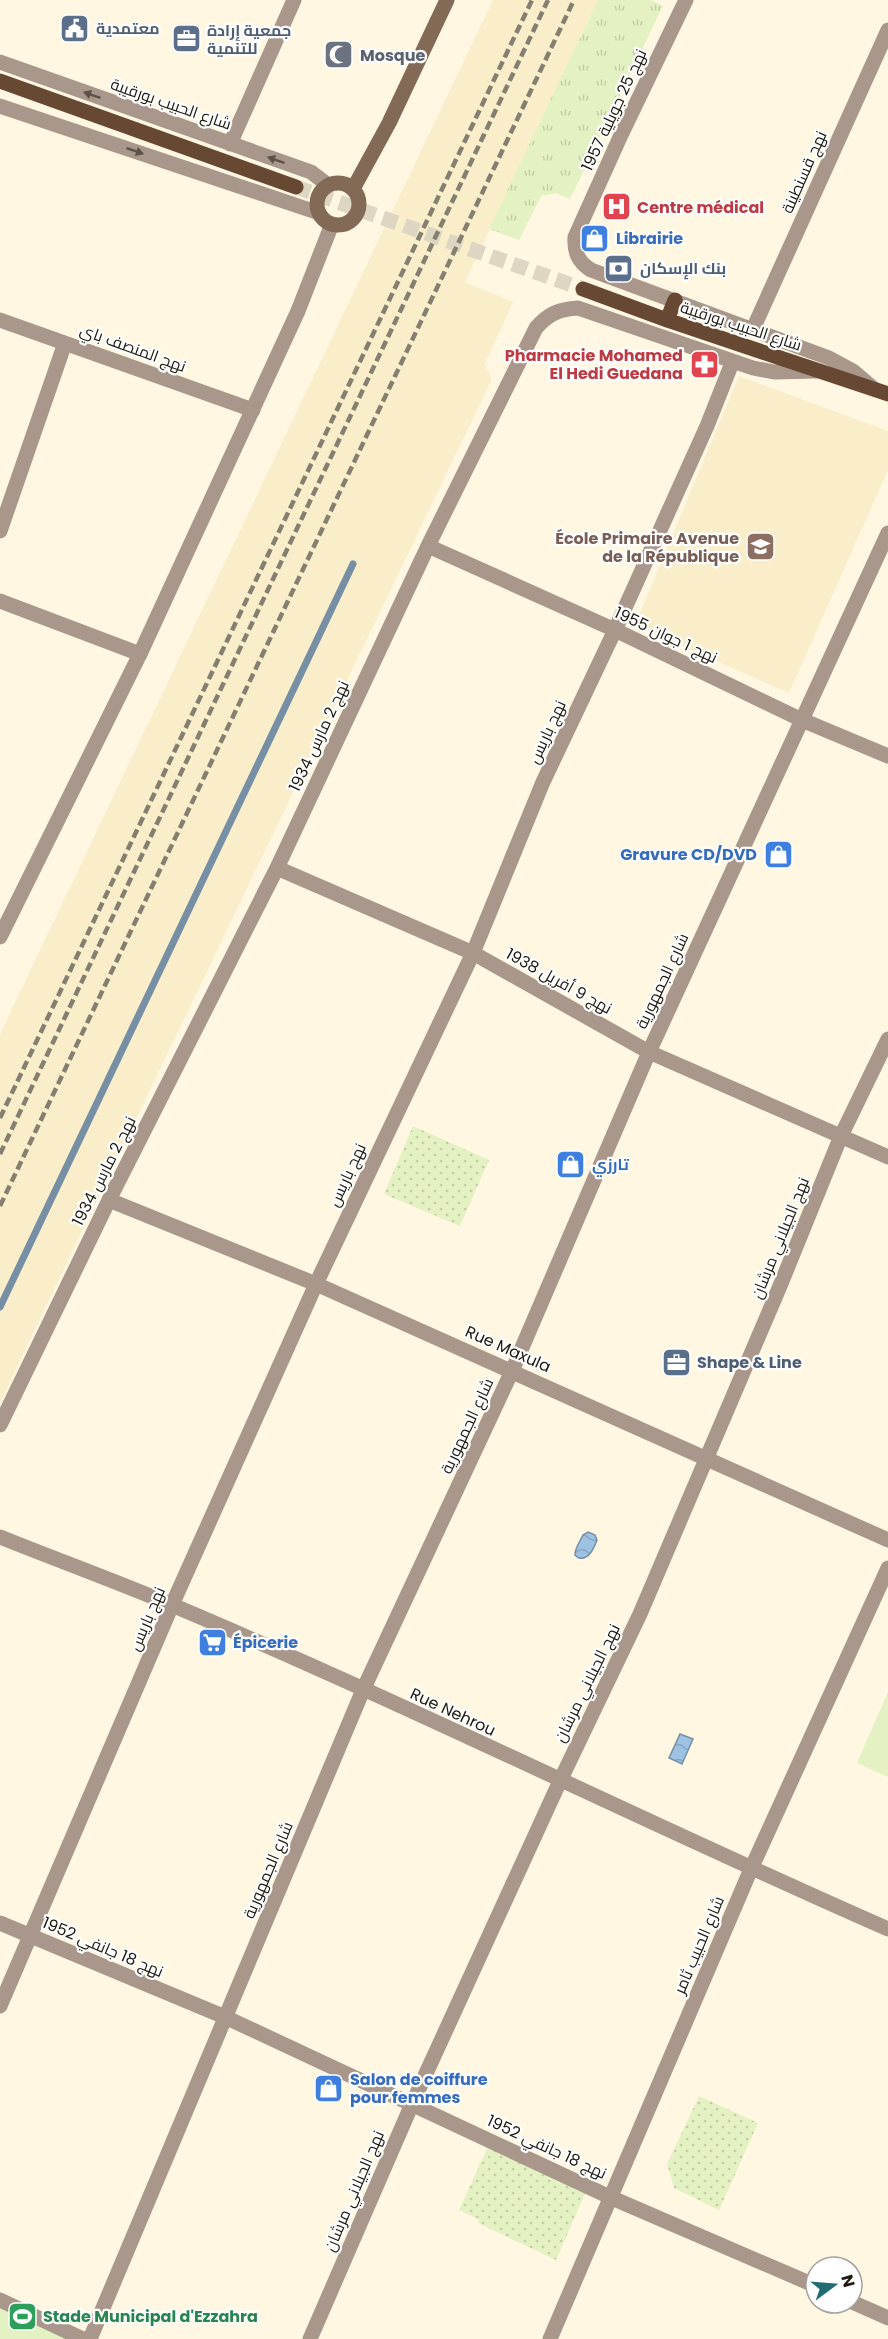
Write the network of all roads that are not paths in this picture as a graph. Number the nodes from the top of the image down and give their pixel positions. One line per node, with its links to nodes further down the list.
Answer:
1 (294, 0): 8 (street)
2 (447, 0): 11 (main road)
3 (686, 0): 15 (street, نهج 25 جويلية 1957)
4 (888, 30): 18 (street, نهج قسنطينة)
5 (0, 62): 8 (street, شارع الحبيب بورقيبة, one-way to 5)
6 (0, 81): 10 (main road)
7 (0, 106): 12 (street, one-way to 12)
8 (230, 144): 9 (street, شارع الحبيب بورقيبة, one-way to 8)
9 (328, 185): 11 (main road); 12 (main road)
10 (296, 188)
11 (353, 189): 13 (main road)
12 (319, 213): 13 (main road)
13 (332, 224): 23 (street)
14 (583, 289): 17 (main road, شارع الحبيب بورقيبة)
15 (675, 300): 17 (main road); 18 (street)
16 (0, 320): 19 (street, نهج المنصف باي)
17 (667, 320): 21 (main road, شارع الحبيب بورقيبة)
18 (753, 329): 22 (street)
19 (65, 343): 23 (street, نهج المنصف باي); 24 (street)
20 (732, 363): 21 (street, نهج 2 مارس 1934); 26 (street, نهج 2 مارس 1934); 28 (street, نهج باريس)
21 (818, 371): 22 (main road, شارع الحبيب بورقيبة)
22 (881, 392)
23 (253, 410): 29 (street)
24 (0, 531)
25 (888, 533): 30 (street, شارع الجمهورية)
26 (428, 546): 28 (street, نهج 1 جوان 1955); 32 (street, نهج 2 مارس 1934)
27 (0, 601): 29 (street)
28 (615, 630): 30 (street, نهج 1 جوان 1955); 34 (street, نهج باريس)
29 (140, 654): 33 (street)
30 (802, 720): 31 (street, نهج 1 جوان 1955); 36 (street, شارع الجمهورية)
31 (888, 756)
32 (277, 867): 34 (street, نهج 9 أفريل 1938); 39 (street, نهج 2 مارس 1934)
33 (0, 937)
34 (473, 953): 36 (street, نهج 9 أفريل 1938); 40 (street, نهج باريس)
35 (888, 1039): 37 (street, نهج الجيلاني مرشان)
36 (649, 1052): 37 (street, نهج 9 أفريل 1938); 41 (street, شارع الجمهورية)
37 (841, 1136): 38 (street, نهج 9 أفريل 1938); 43 (street, نهج الجيلاني مرشان)
38 (888, 1157)
39 (110, 1200): 40 (street, Rue Maxula); 42 (street, نهج 2 مارس 1934)
40 (316, 1284): 41 (street, Rue Maxula); 47 (street, نهج باريس)
41 (512, 1371): 43 (street, Rue Maxula); 48 (street, شارع الجمهورية)
42 (0, 1425)
43 (707, 1459): 45 (street, Rue Maxula); 49 (street, نهج الجيلاني مرشان)
44 (0, 1537): 47 (street, Rue Nehrou)
45 (888, 1540)
46 (888, 1568): 50 (street, شارع الحبيب ثامر)
47 (172, 1605): 48 (street, Rue Nehrou); 53 (street, نهج باريس)
48 (363, 1690): 49 (street, Rue Nehrou); 55 (street, شارع الجمهورية)
49 (560, 1781): 50 (street, Rue Nehrou); 56 (street, نهج الجيلاني مرشان)
50 (751, 1869): 52 (street, Rue Nehrou); 57 (street, شارع الحبيب ثامر)
51 (0, 1923): 53 (street, نهج 18 جانفي 1952)
52 (888, 1929)
53 (32, 1936): 54 (street, نهج باريس); 55 (street, نهج 18 جانفي 1952)
54 (0, 2006)
55 (225, 2017): 56 (street, نهج 18 جانفي 1952); 63 (street, شارع الجمهورية)
56 (412, 2104): 57 (street, نهج 18 جانفي 1952); 64 (street, نهج الجيلاني مرشان)
57 (612, 2198): 58 (street, نهج 18 جانفي 1952); 65 (street, شارع الحبيب ثامر)
58 (804, 2281)
59 (0, 2300): 62 (street)
60 (864, 2307): 61 (street)
61 (888, 2318)
62 (83, 2339)
63 (90, 2339)
64 (310, 2339)
65 (550, 2339)

